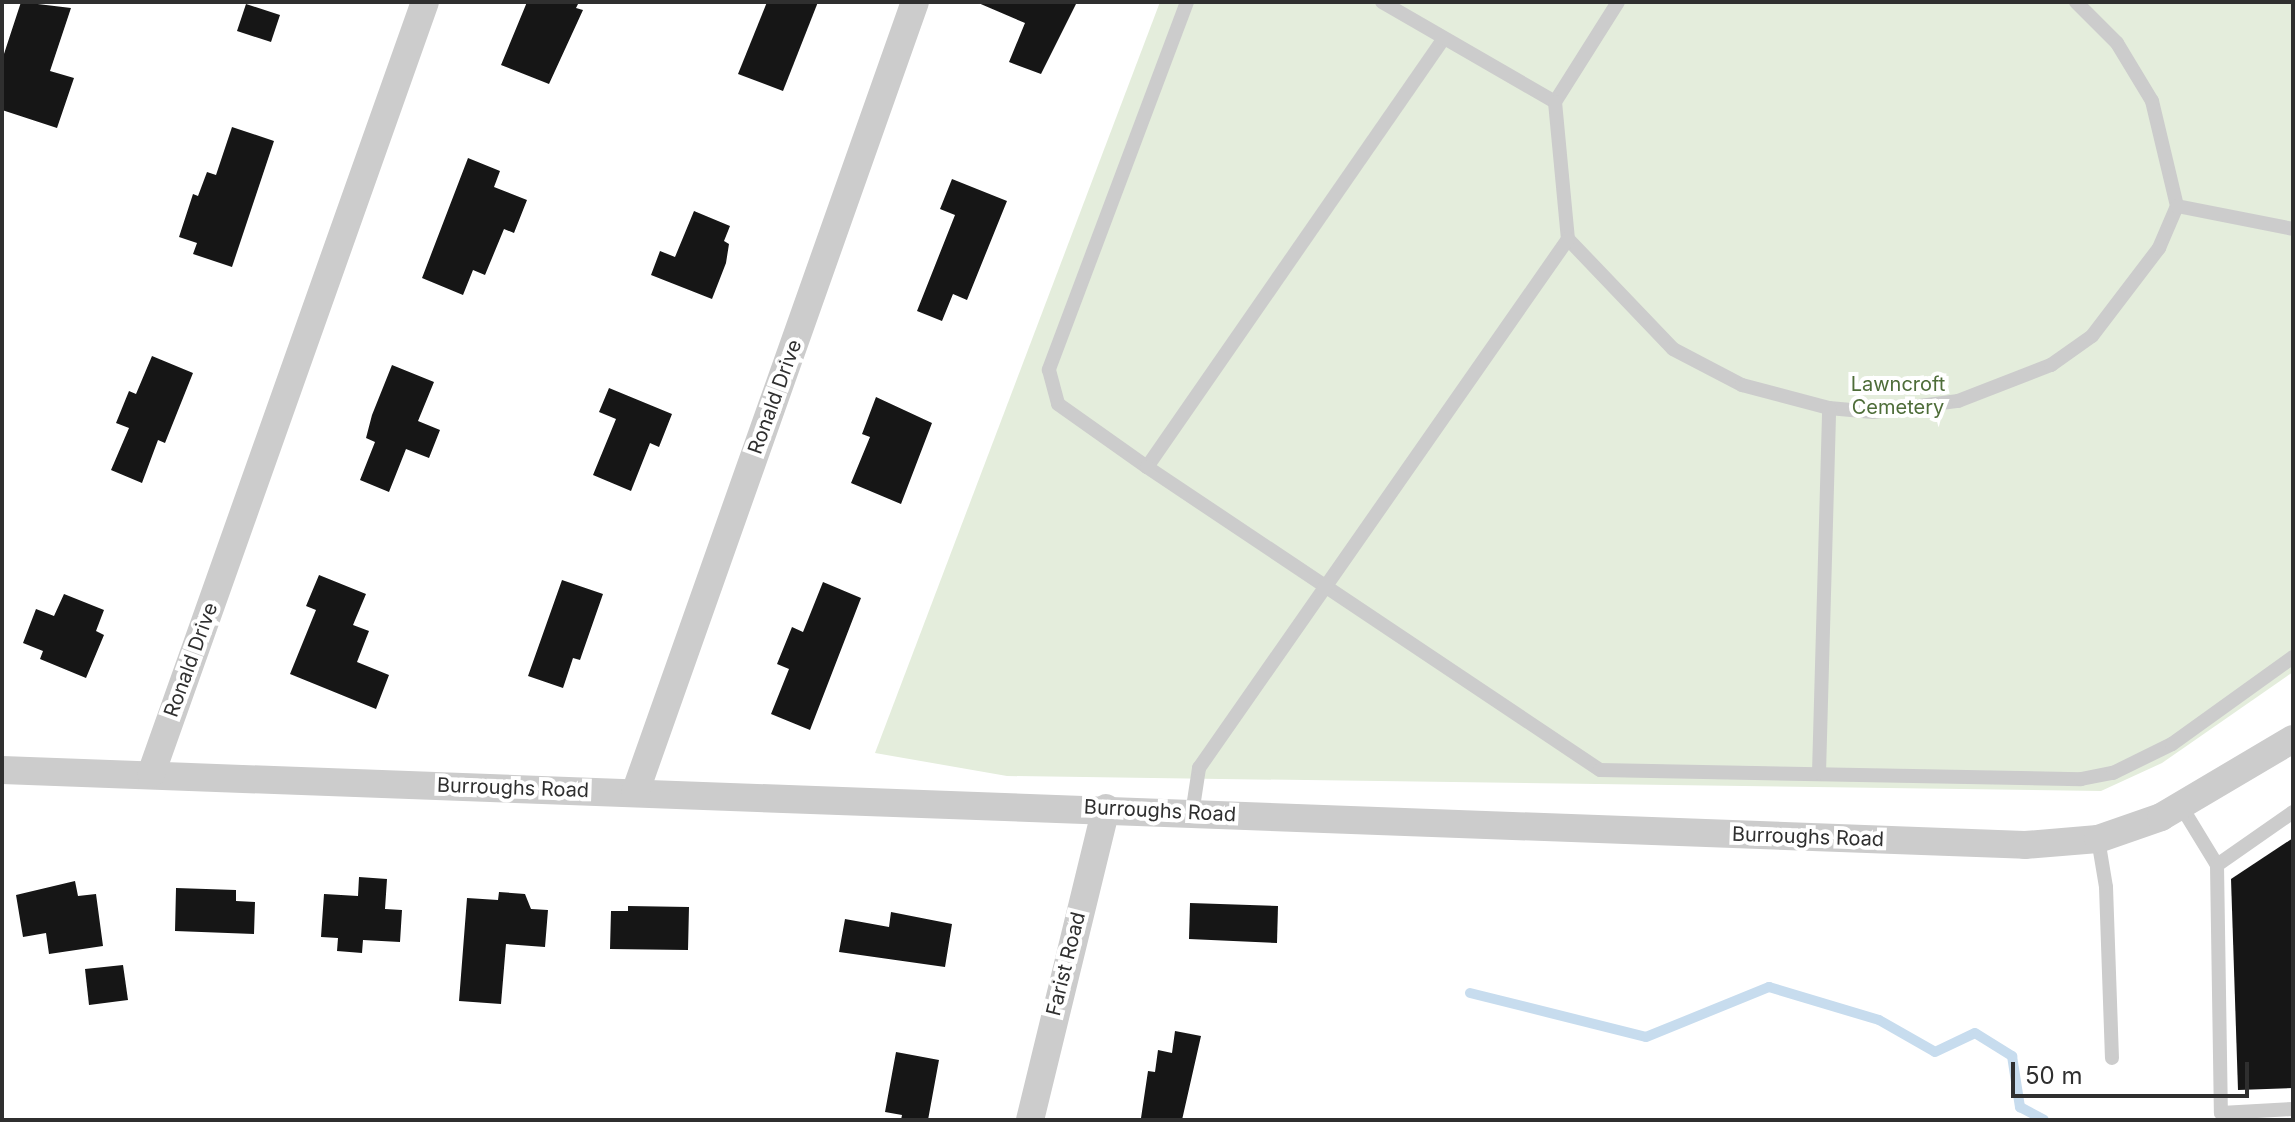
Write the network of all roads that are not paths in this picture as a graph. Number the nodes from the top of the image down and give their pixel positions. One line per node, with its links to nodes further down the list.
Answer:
1 (425, 2): 19 (street, Ronald Drive)
2 (915, 2): 20 (street, Ronald Drive)
3 (1187, 2): 13 (lane)
4 (1382, 2): 7 (lane)
5 (1618, 2): 8 (lane)
6 (2076, 2): 9 (lane)
7 (1442, 41): 8 (lane); 13 (lane)
8 (1555, 102): 11 (lane)
9 (2177, 206): 10 (lane); 12 (lane)
10 (2293, 229)
11 (1568, 239): 12 (lane); 14 (lane)
12 (1829, 408): 18 (lane)
13 (1147, 467): 14 (lane)
14 (1325, 588): 18 (lane); 24 (lane)
15 (2293, 657): 18 (lane)
16 (2293, 739): 21 (street, Burroughs Road)
17 (2, 770): 19 (street, Burroughs Road)
18 (1819, 773)
19 (151, 774): 20 (street, Burroughs Road)
20 (635, 793): 22 (street, Burroughs Road)
21 (2181, 806): 25 (street, Burroughs Road); 26 (lane)
22 (1106, 808): 24 (street, Burroughs Road); 29 (street, Farist Road)
23 (2293, 812): 26 (lane)
24 (1192, 814): 25 (street, Burroughs Road)
25 (2098, 839): 27 (lane)
26 (2217, 865): 28 (lane)
27 (2112, 1058)
28 (2293, 1109)
29 (1030, 1120)

